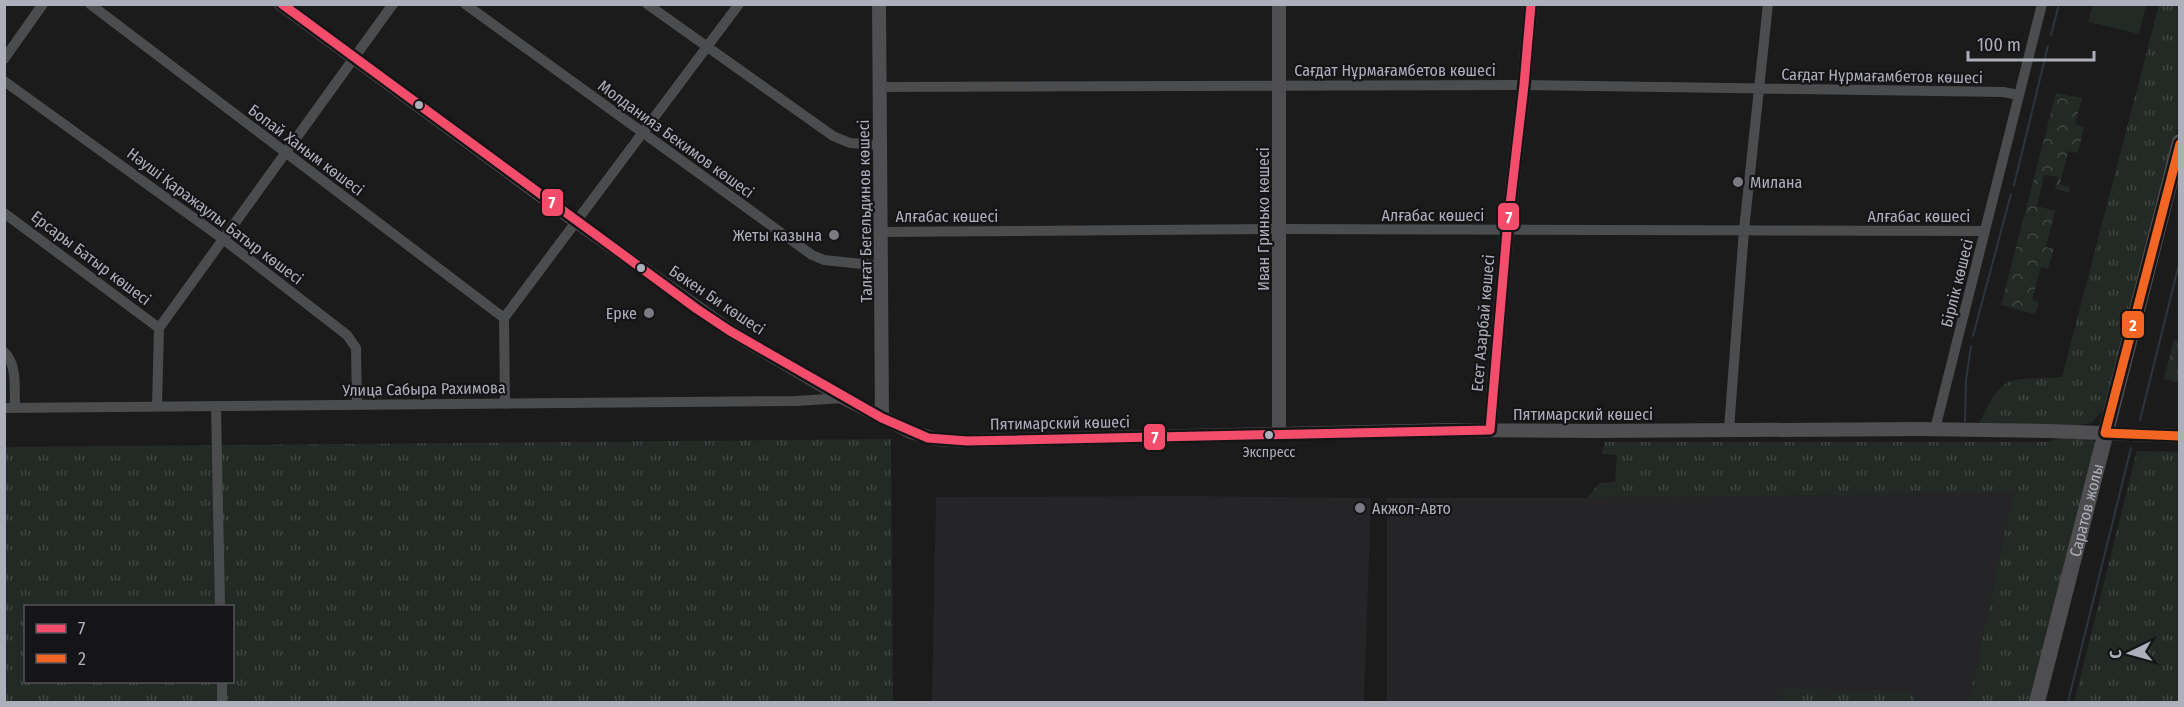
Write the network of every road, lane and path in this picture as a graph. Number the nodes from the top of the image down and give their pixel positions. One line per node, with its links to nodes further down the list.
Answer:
1 (43, 4): 15 (street)
2 (90, 4): 25 (street, Бопай Ханым көшесі)
3 (281, 4): 14 (main road, Бөкен Би көшесі)
4 (393, 4): 14 (street)
5 (465, 4): 22 (street, Молданияз Бекимов көшесі)
6 (647, 4): 13 (street)
7 (739, 4): 13 (street)
8 (879, 4): 19 (main road, Талғат Бегельдинов көшесі)
9 (1279, 4): 18 (main road, Иван Гринько көшесі)
10 (1531, 4): 17 (main road, Есет Азарбай көшесі)
11 (1768, 4): 20 (street)
12 (2042, 4): 21 (street, Бірлік көшесі)
13 (707, 48): 22 (street); 24 (street)
14 (355, 58): 25 (street); 28 (main road, Бөкен Би көшесі)
15 (4, 59)
16 (4, 81): 34 (street, Нәуші Қаражаулы Батыр көшесі)
17 (1524, 85): 18 (street, Сағдат Нұрмағамбетов көшесі); 20 (street, Сағдат Нұрмағамбетов көшесі); 31 (main road, Есет Азарбай көшесі)
18 (1280, 86): 19 (street, Сағдат Нұрмағамбетов көшесі); 29 (main road, Иван Гринько көшесі)
19 (879, 87): 24 (main road, Талғат Бегельдинов көшесі)
20 (1760, 89): 21 (street, Сағдат Нұрмағамбетов көшесі); 30 (street)
21 (2019, 95): 32 (street, Бірлік көшесі)
22 (642, 133): 28 (street); 35 (street, Молданияз Бекимов көшесі)
23 (2180, 142): 50 (main road, Саратов жолы)
24 (880, 145): 33 (main road, Талғат Бегельдинов көшесі)
25 (285, 154): 34 (street); 36 (street, Бопай Ханым көшесі)
26 (2180, 175): 50 (main road, Саратов жолы)
27 (4, 213): 37 (street, Ерсары Батыр көшесі)
28 (577, 222): 36 (street); 39 (main road, Бөкен Би көшесі)
29 (1279, 229): 31 (street, Алғабас көшесі); 33 (street, Алғабас көшесі); 49 (main road, Иван Гринько көшесі)
30 (1744, 230): 31 (street, Алғабас көшесі); 32 (street, Алғабас көшесі); 46 (street)
31 (1507, 231): 48 (main road, Есет Азарбай көшесі)
32 (1985, 231): 47 (street, Бірлік көшесі)
33 (881, 232): 35 (main road, Талғат Бегельдинов көшесі)
34 (223, 238): 37 (street); 41 (street, Нәуші Қаражаулы Батыр көшесі)
35 (882, 266): 45 (main road, Талғат Бегельдинов көшесі)
36 (504, 318): 40 (street)
37 (159, 328): 42 (street)
38 (4, 351): 44 (street)
39 (844, 398): 40 (street, Улица Сабыра Рахимова); 45 (main road, Бөкен Би көшесі)
40 (505, 404): 41 (street, Улица Сабыра Рахимова)
41 (357, 405): 43 (street, Улица Сабыра Рахимова)
42 (156, 406): 43 (street, Улица Сабыра Рахимова); 44 (street, Улица Сабыра Рахимова)
43 (216, 406): 52 (street)
44 (10, 407)
45 (882, 418): 49 (main road, Пятимарский көшесі)
46 (1730, 429): 47 (main road, Пятимарский көшесі); 48 (main road, Пятимарский көшесі)
47 (1935, 429): 50 (main road, Пятимарский көшесі)
48 (1490, 430): 49 (main road, Пятимарский көшесі)
49 (1279, 433)
50 (2110, 434): 51 (main road, Пятимарский көшесі); 55 (main road, Саратов жолы); 56 (main road, Саратов жолы)
51 (2180, 436)
52 (220, 605)
53 (222, 683): 54 (street)
54 (222, 702)
55 (2037, 702)
56 (2046, 702)

